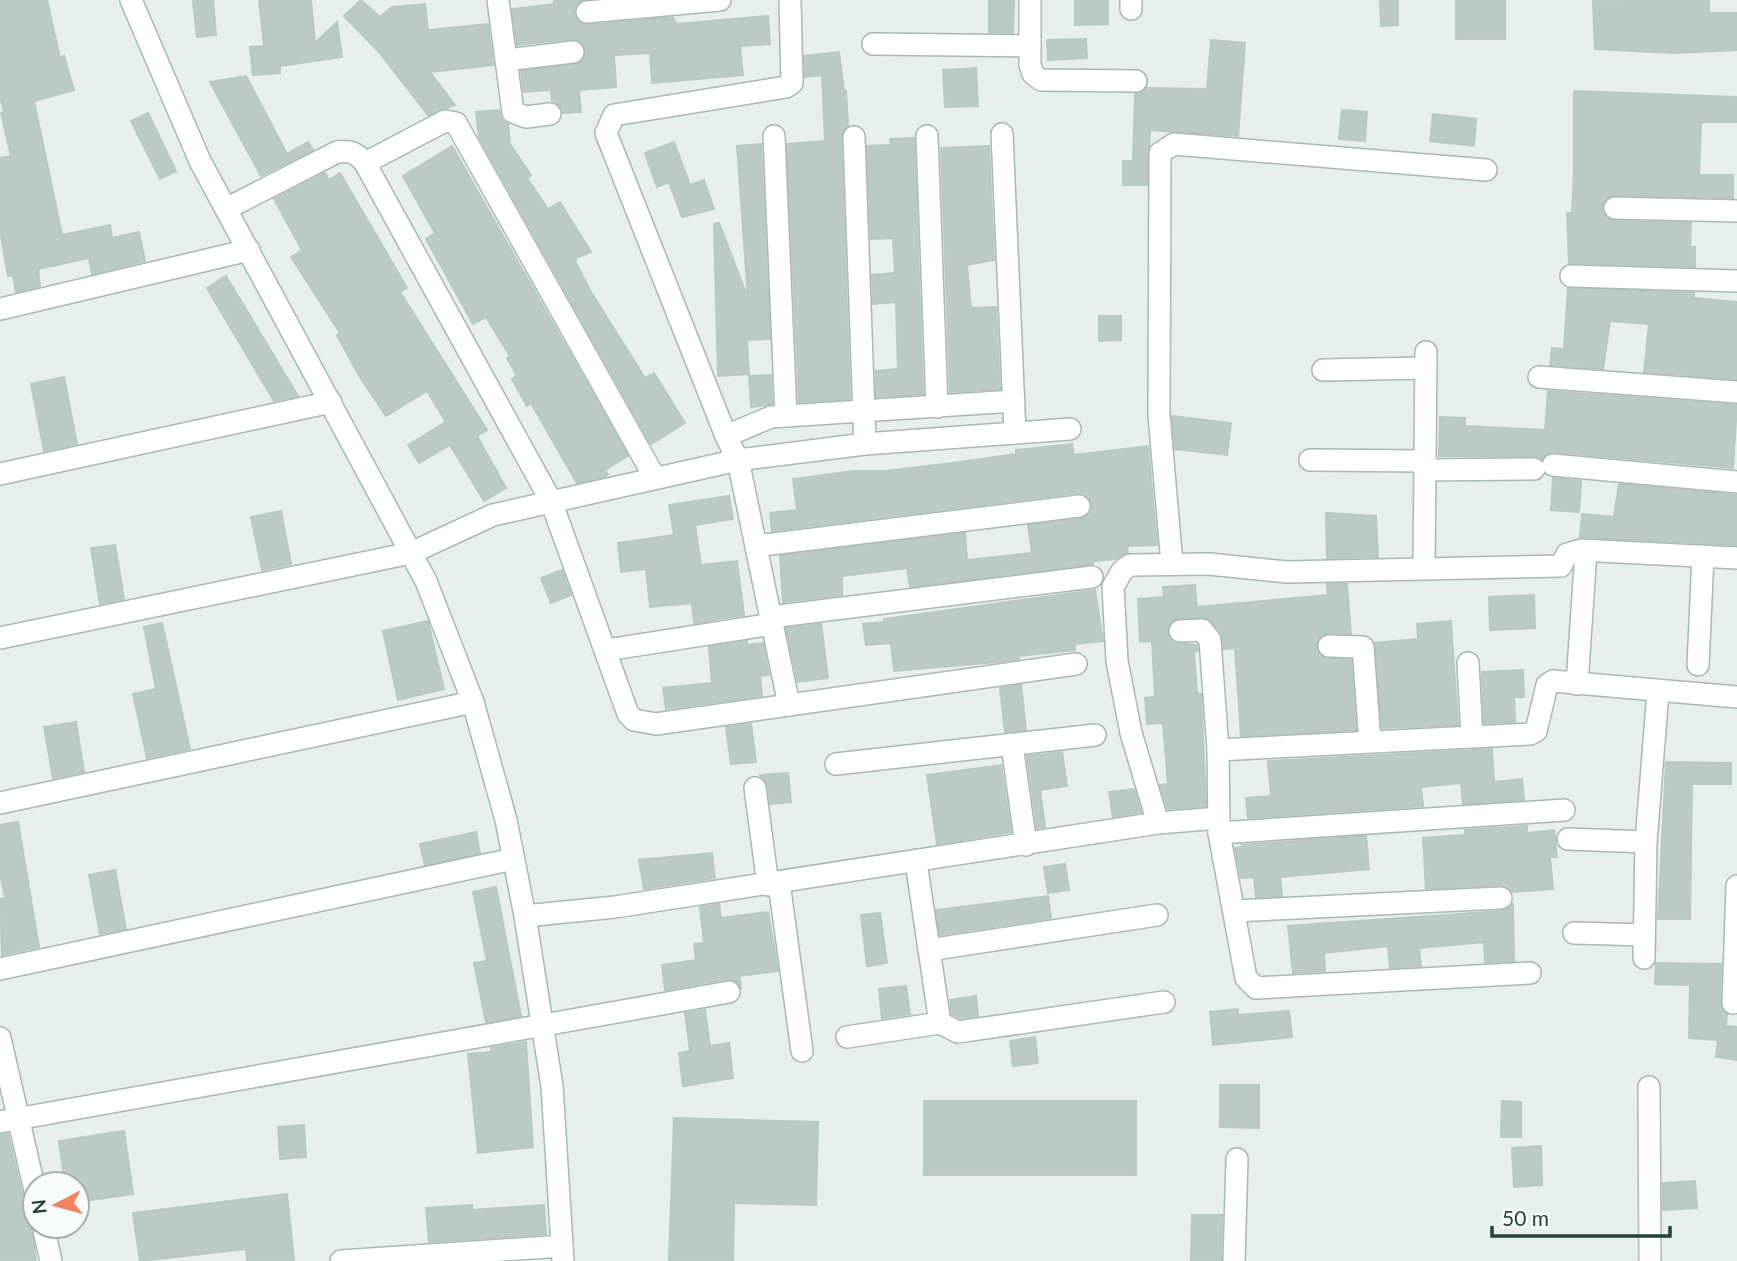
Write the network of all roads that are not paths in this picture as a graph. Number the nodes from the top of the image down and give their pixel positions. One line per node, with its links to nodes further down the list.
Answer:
1 (131, 0): 20 (street)
2 (498, 0): 10 (street)
3 (720, 0): 6 (street)
4 (790, 0): 36 (street)
5 (1030, 0): 8 (street)
6 (587, 12)
7 (873, 44): 8 (street)
8 (1030, 46): 11 (street)
9 (573, 52): 10 (street)
10 (506, 60): 12 (street)
11 (1136, 80)
12 (550, 114)
13 (1002, 134): 29 (street)
14 (774, 136): 33 (street)
15 (855, 136): 32 (street)
16 (927, 136): 31 (street)
17 (365, 163): 20 (street); 42 (street); 44 (street)
18 (1486, 170): 51 (street)
19 (1615, 208): 21 (street)
20 (226, 209): 22 (street)
21 (1737, 211)
22 (249, 250): 25 (street); 30 (street)
23 (1571, 276): 24 (street)
24 (1737, 281)
25 (0, 309)
26 (1323, 370): 40 (street)
27 (1539, 377): 28 (street)
28 (1737, 392)
29 (1014, 401): 31 (street); 35 (street)
30 (331, 402): 41 (street); 48 (street)
31 (937, 407): 32 (street)
32 (864, 410): 33 (street); 37 (street)
33 (786, 416): 36 (street)
34 (1070, 429): 35 (street)
35 (1015, 433): 37 (street)
36 (726, 436): 38 (street)
37 (865, 444): 38 (street)
38 (738, 460): 42 (street); 46 (street)
39 (1310, 460): 40 (street)
40 (1425, 465): 43 (street); 52 (street)
41 (0, 474)
42 (656, 478): 44 (street)
43 (1737, 482)
44 (551, 501): 48 (street); 58 (street)
45 (1079, 506): 46 (street)
46 (756, 546): 54 (street)
47 (1586, 551): 49 (street); 52 (street); 62 (street)
48 (411, 553): 56 (street); 65 (street)
49 (1703, 556): 50 (street); 61 (street)
50 (1737, 558)
51 (1172, 564): 52 (street); 76 (street)
52 (1424, 569)
53 (1092, 577): 54 (street)
54 (772, 621): 58 (street); 66 (street)
55 (1180, 631): 71 (street)
56 (0, 638)
57 (1329, 646): 69 (street)
58 (606, 650): 66 (street)
59 (1468, 663): 68 (street)
60 (1076, 664): 66 (street)
61 (1698, 665)
62 (1577, 684): 63 (street); 68 (street)
63 (1658, 692): 64 (street); 79 (street)
64 (1737, 697)
65 (473, 702): 74 (street); 81 (street)
66 (789, 705)
67 (1095, 735): 70 (street)
68 (1472, 737): 69 (street)
69 (1370, 742): 71 (street)
70 (1012, 745): 72 (street); 80 (street)
71 (1218, 750): 77 (street)
72 (836, 764)
73 (755, 788): 83 (street)
74 (0, 803)
75 (1564, 810): 77 (street)
76 (1158, 823): 77 (street); 80 (street)
77 (1219, 825): 86 (street)
78 (1568, 839): 79 (street)
79 (1646, 842): 90 (street)
80 (1026, 845): 82 (street)
81 (513, 859): 88 (street); 93 (street)
82 (916, 862): 83 (street); 91 (street)
83 (774, 884): 88 (street); 102 (street)
84 (1737, 886): 97 (street)
85 (1501, 898): 86 (street)
86 (1234, 911): 94 (street)
87 (1157, 915): 91 (street)
88 (525, 916): 99 (street)
89 (1574, 933): 90 (street)
90 (1644, 935): 92 (street)
91 (929, 950): 98 (street)
92 (1644, 958)
93 (0, 970)
94 (1530, 973)
95 (729, 992): 99 (street)
96 (1164, 1002): 98 (street)
97 (1733, 1003)
98 (940, 1023): 100 (street)
99 (542, 1025): 104 (street); 108 (street)
100 (847, 1037)
101 (0, 1038): 104 (street)
102 (802, 1051)
103 (1649, 1087): 112 (street)
104 (9, 1120): 106 (street)
105 (1237, 1159): 111 (street)
106 (27, 1170)
107 (46, 1240): 109 (street)
108 (563, 1253): 110 (street)
109 (51, 1261)
110 (341, 1261)
111 (1234, 1261)
112 (1650, 1261)

